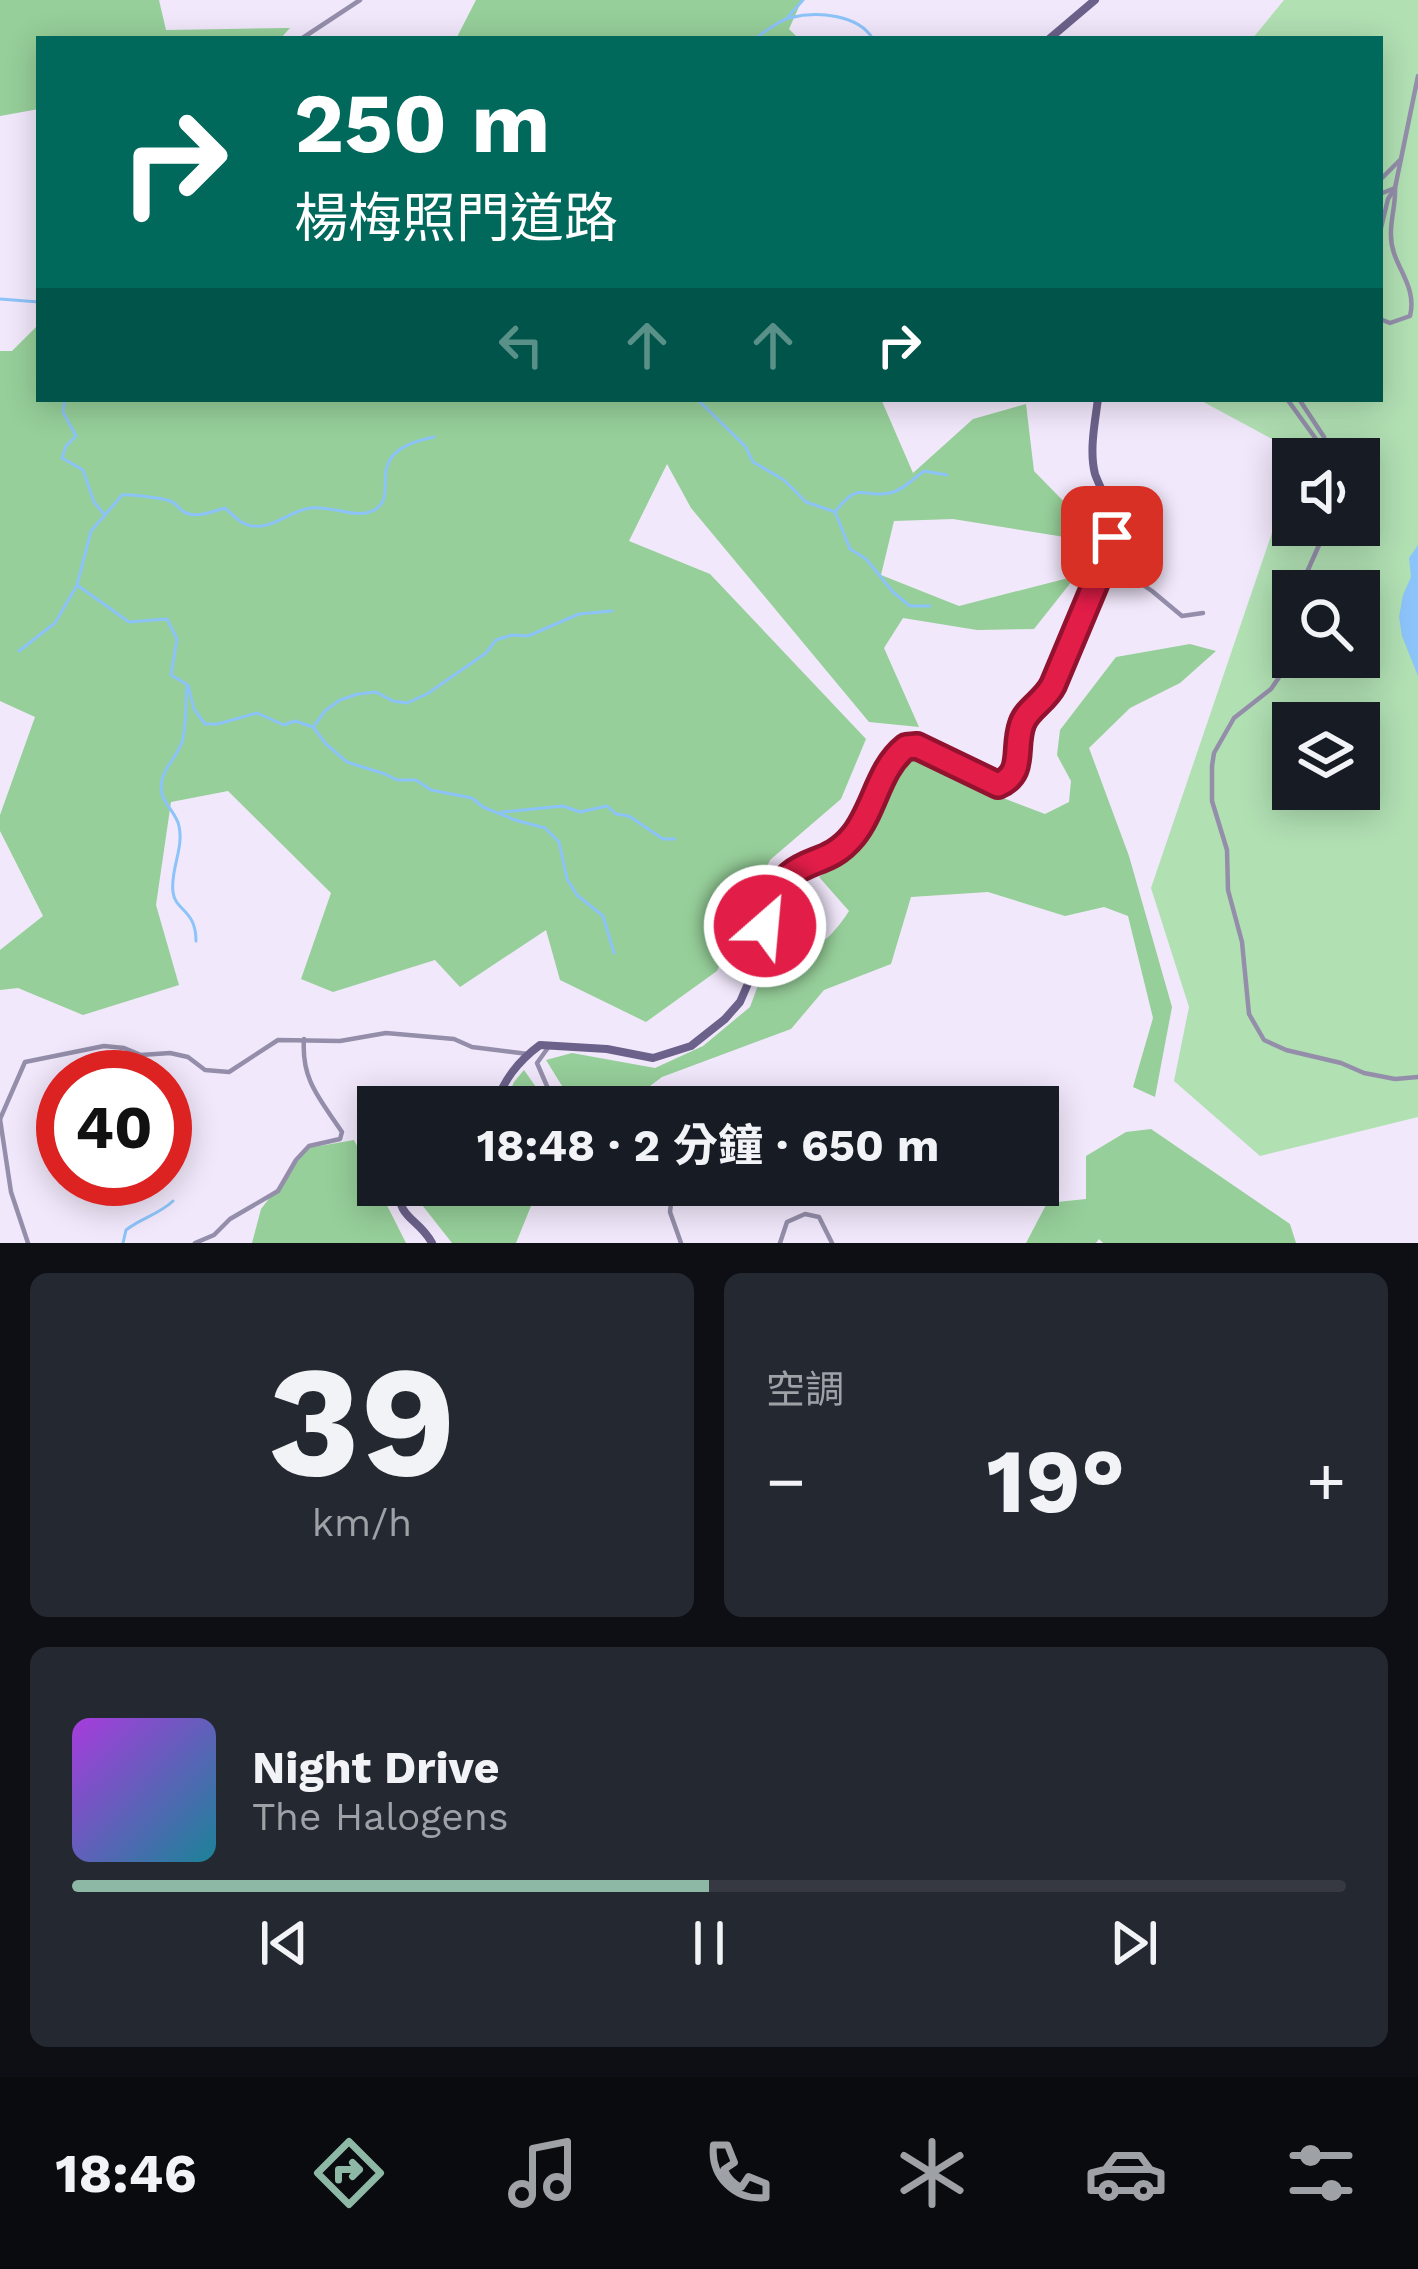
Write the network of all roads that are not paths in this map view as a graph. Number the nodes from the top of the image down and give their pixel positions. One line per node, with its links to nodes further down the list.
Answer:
1 (360, 0): 3 (street)
2 (1096, 0): 4 (street)
3 (306, 36)
4 (1052, 36)
5 (1418, 76): 6 (street)
6 (1401, 159): 7 (street); 8 (street)
7 (1383, 177)
8 (1395, 188): 9 (street); 10 (street); 11 (street)
9 (1383, 193)
10 (1383, 220)
11 (1383, 321)
12 (1098, 402): 17 (street)
13 (1289, 402): 15 (street)
14 (1301, 402): 16 (street)
15 (1315, 438)
16 (1324, 438)
17 (1112, 537): 18 (street); 21 (street)
18 (1203, 613)
19 (1279, 678): 23 (street)
20 (304, 1039): 22 (street); 26 (street); 30 (street)
21 (550, 1045): 22 (street); 25 (street)
22 (528, 1054): 24 (street)
23 (1418, 1077)
24 (503, 1086)
25 (545, 1086)
26 (0, 1119): 29 (street)
27 (402, 1206): 31 (street)
28 (671, 1206): 32 (street)
29 (28, 1243)
30 (195, 1243)
31 (432, 1243)
32 (682, 1243)
33 (780, 1243): 34 (street)
34 (832, 1243)

